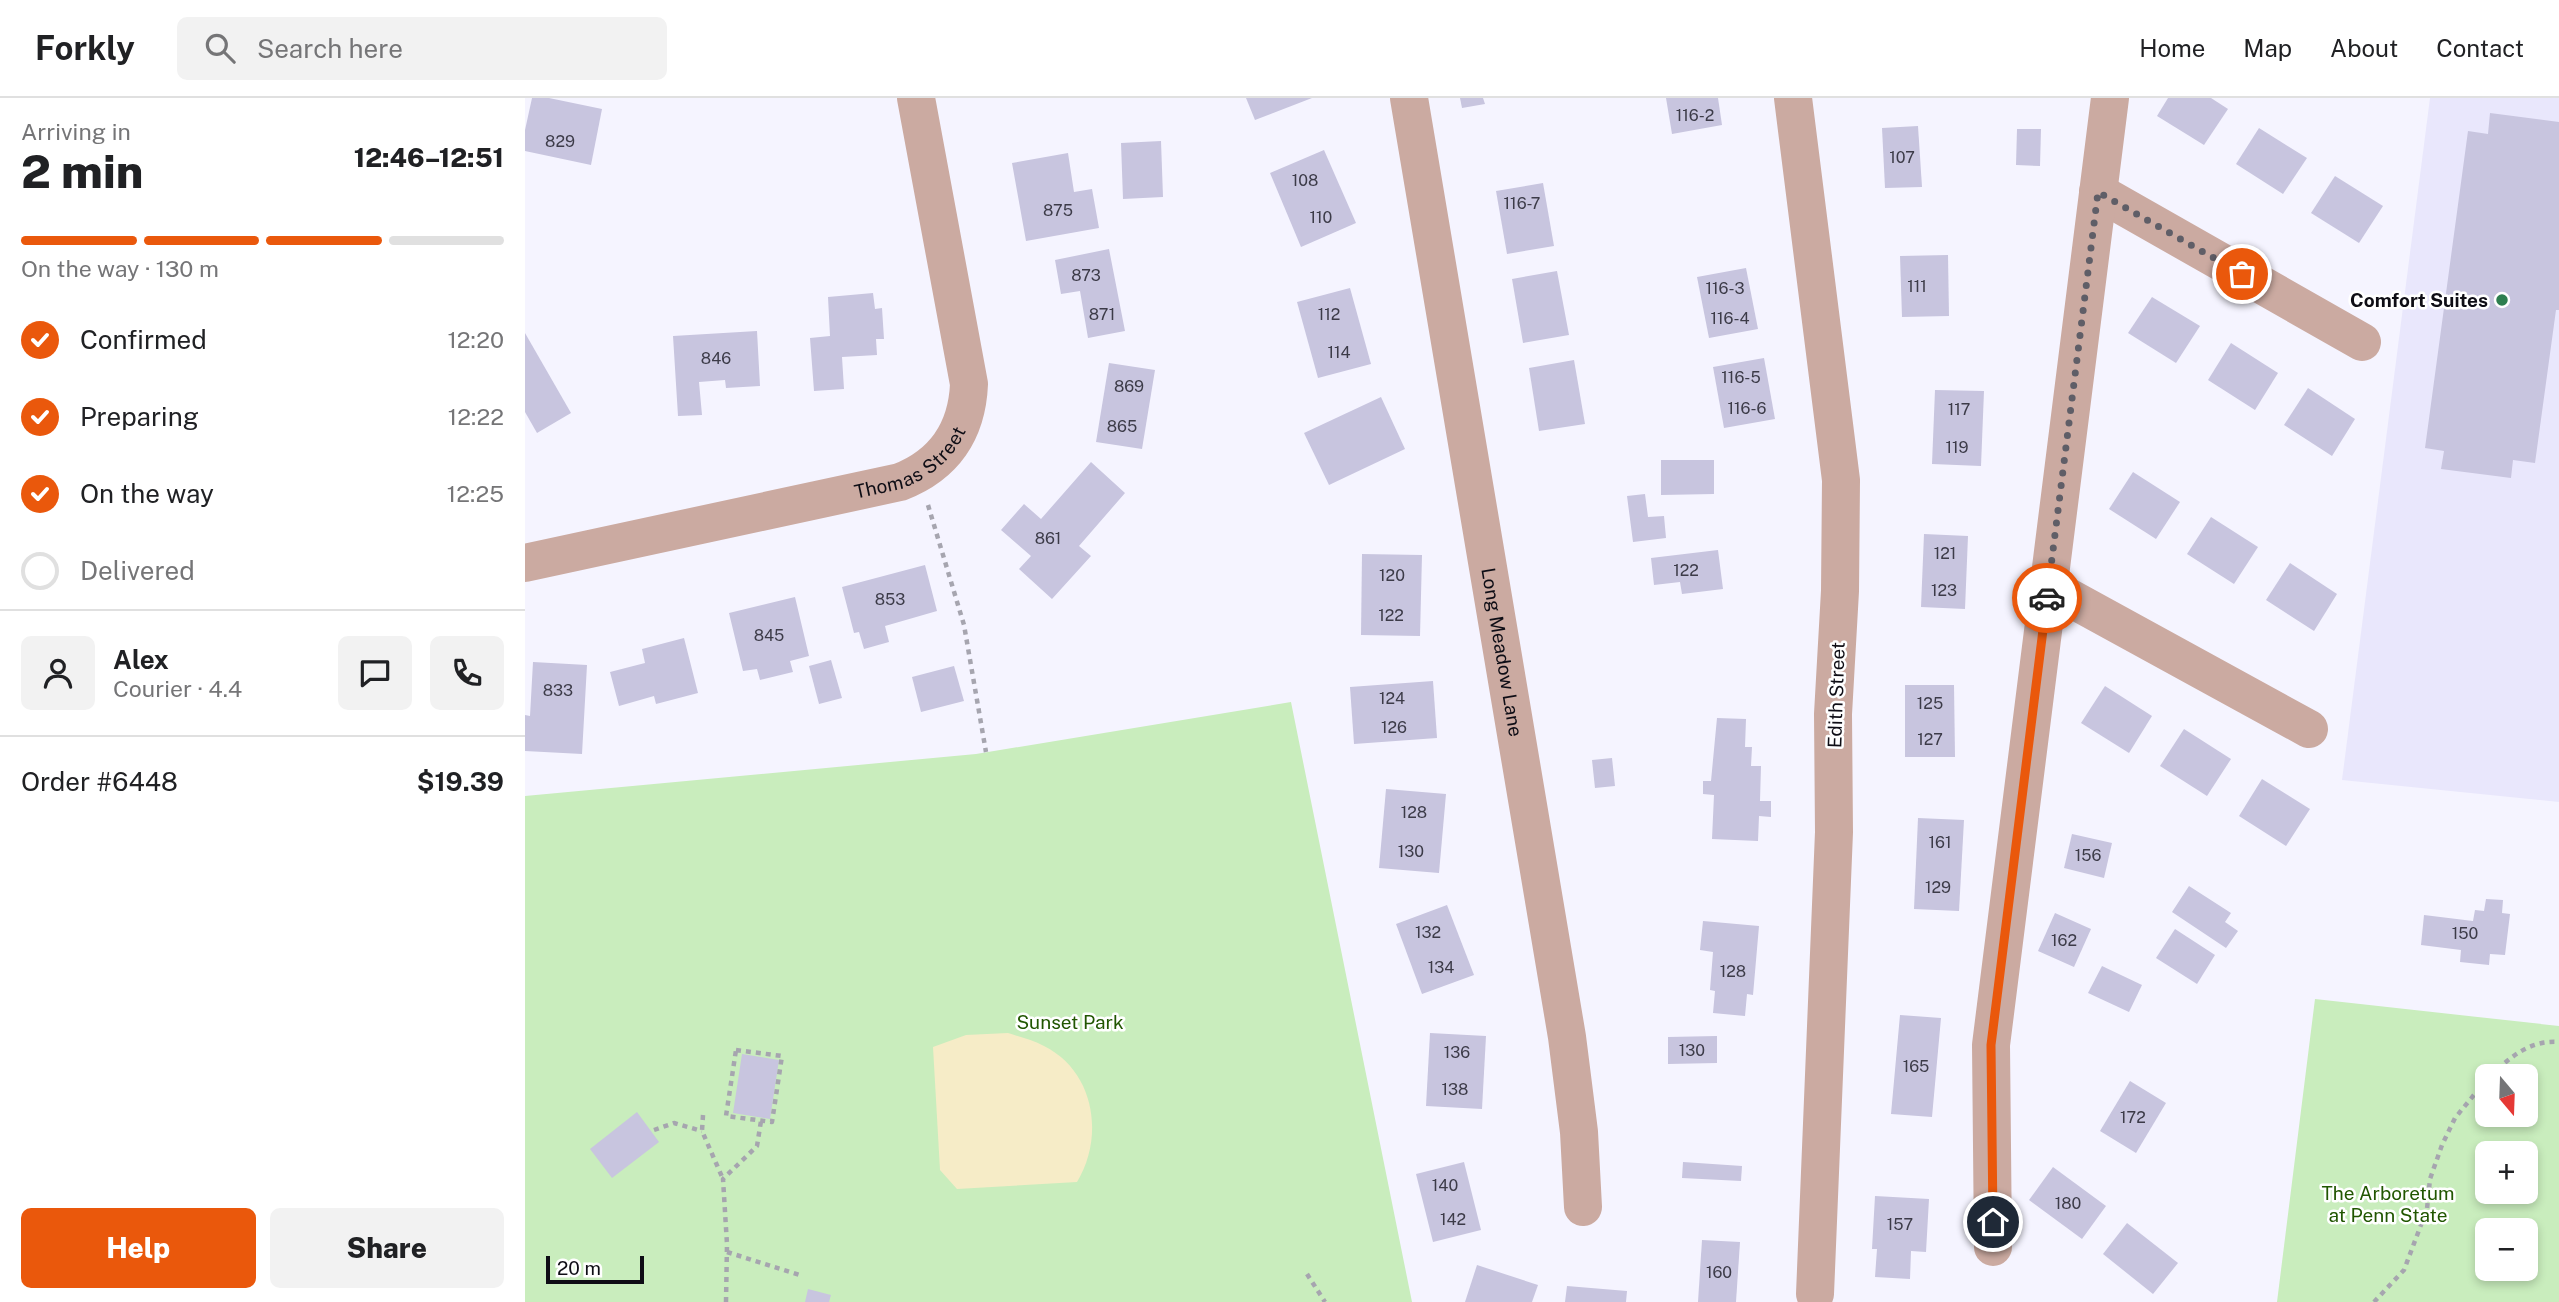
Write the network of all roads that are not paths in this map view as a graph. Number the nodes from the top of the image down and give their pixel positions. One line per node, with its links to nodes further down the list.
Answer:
1 (916, 98): 7 (street, Thomas Street)
2 (1409, 98): 10 (street, Long Meadow Lane)
3 (1793, 98): 12 (street, Edith Street)
4 (2110, 98): 5 (street)
5 (2098, 192): 6 (street); 8 (street)
6 (2362, 342)
7 (525, 563)
8 (2048, 586): 9 (street); 11 (street)
9 (2309, 729)
10 (1583, 1206)
11 (1993, 1247)
12 (1815, 1294)

